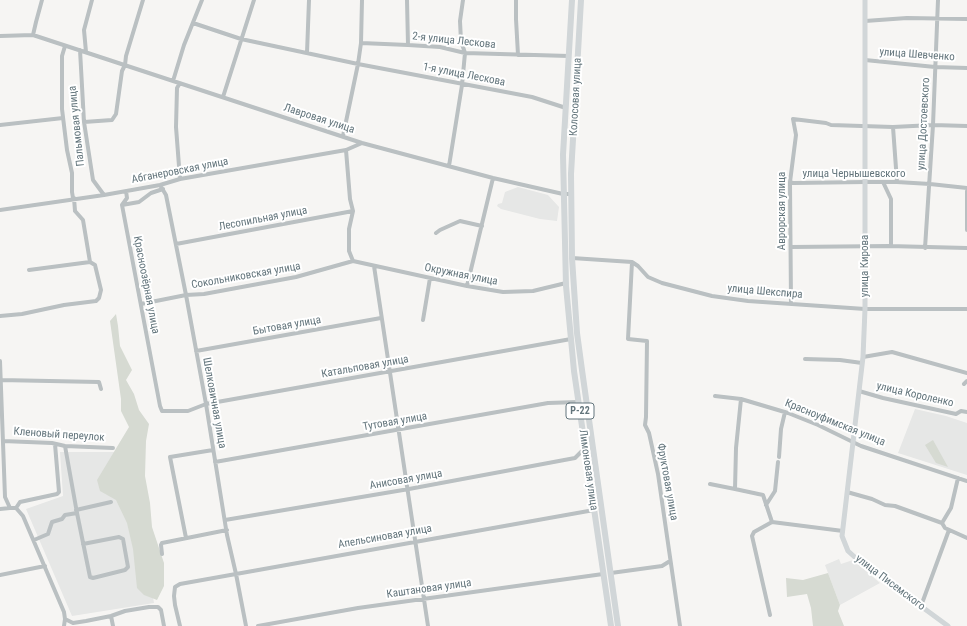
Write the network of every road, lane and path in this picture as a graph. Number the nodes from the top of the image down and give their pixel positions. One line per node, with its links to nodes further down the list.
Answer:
1 (42, 0): 19 (street)
2 (92, 0): 26 (street)
3 (143, 0): 33 (street)
4 (202, 0): 18 (street)
5 (254, 0): 21 (street)
6 (309, 0): 27 (street)
7 (362, 0): 22 (street)
8 (407, 0): 23 (street)
9 (462, 0): 28 (street)
10 (516, 0): 29 (street)
11 (572, 0): 30 (highway, Колосовая улица / Р-22)
12 (581, 0): 63 (highway, Колосовая улица / Р-22)
13 (865, 0): 17 (main road, улица Кирова)
14 (938, 0): 15 (street, улица Достоевского)
15 (937, 19): 16 (street); 17 (street); 34 (street, улица Достоевского)
16 (967, 19)
17 (865, 21): 31 (main road, улица Кирова)
18 (193, 23): 21 (street, 1-я улица Лескова); 36 (street)
19 (33, 35): 20 (street); 24 (street, Лавровая улица)
20 (0, 36)
21 (241, 39): 27 (street, 1-я улица Лескова); 39 (street)
22 (361, 44): 23 (street, 2-я улица Лескова); 32 (street)
23 (408, 45): 28 (street, 2-я улица Лескова)
24 (65, 46): 25 (street, Лавровая улица); 41 (street)
25 (80, 50): 26 (street, Лавровая улица); 42 (street, Пальмовая улица)
26 (86, 52): 33 (street, Лавровая улица)
27 (307, 53): 32 (street, 1-я улица Лескова)
28 (465, 53): 29 (street, 2-я улица Лескова); 38 (street)
29 (518, 55): 30 (street, 2-я улица Лескова)
30 (569, 56): 40 (highway, Колосовая улица / Р-22)
31 (865, 60): 34 (street, улица Шевченко); 44 (main road, улица Кирова)
32 (358, 64): 38 (street, 1-я улица Лескова); 48 (street)
33 (125, 65): 36 (street, Лавровая улица); 42 (street)
34 (935, 67): 35 (street, улица Шевченко); 45 (street, улица Достоевского)
35 (967, 68)
36 (173, 81): 37 (street, Лавровая улица)
37 (180, 83): 39 (street, Лавровая улица); 52 (street)
38 (462, 84): 40 (street, 1-я улица Лескова); 51 (street)
39 (223, 97): 48 (street, Лавровая улица)
40 (566, 108): 62 (highway, Колосовая улица / Р-22)
41 (63, 118): 43 (street); 65 (street)
42 (84, 122): 64 (street, Пальмовая улица)
43 (0, 125)
44 (865, 125): 47 (street); 54 (street, Аврорская улица); 55 (main road, улица Кирова)
45 (933, 125): 46 (street); 47 (street); 58 (street, улица Достоевского)
46 (967, 126)
47 (893, 127): 57 (street)
48 (342, 136): 49 (street, Лавровая улица)
49 (362, 143): 50 (street, Абганеровская улица); 51 (street, Лавровая улица)
50 (346, 150): 52 (street, Абганеровская улица); 68 (street)
51 (449, 166): 53 (street, Лавровая улица)
52 (180, 178): 59 (street, Абганеровская улица)
53 (493, 178): 62 (street, Лавровая улица); 69 (street)
54 (790, 182): 55 (street, улица Чернышевского); 75 (street, Аврорская улица)
55 (866, 182): 56 (street, улица Чернышевского); 73 (main road, улица Кирова)
56 (883, 182): 57 (street, улица Чернышевского); 74 (street)
57 (897, 182): 58 (street, улица Чернышевского)
58 (930, 184): 60 (street, улица Чернышевского); 76 (street, улица Достоевского)
59 (161, 187): 61 (street, Абганеровская улица); 66 (street); 72 (street, Шелковичная улица)
60 (967, 190): 70 (street)
61 (126, 191): 64 (street, Абганеровская улица); 66 (street)
62 (563, 194): 63 (street, Лавровая улица); 85 (highway, Лимоновая улица / Р-22)
63 (571, 194): 78 (highway, Лимоновая улица / Р-22)
64 (104, 195): 65 (street, Абганеровская улица)
65 (74, 198): 67 (street, Абганеровская улица); 79 (street)
66 (122, 206): 88 (street, Красноозёрная улица)
67 (0, 210)
68 (353, 211): 72 (street, Лесопильная улица); 80 (street)
69 (482, 226): 71 (street); 86 (street)
70 (967, 230)
71 (436, 233)
72 (176, 244): 87 (street, Шелковичная улица)
73 (865, 246): 74 (street); 75 (street); 90 (main road, улица Кирова)
74 (891, 246): 76 (street)
75 (791, 247): 89 (street, Аврорская улица)
76 (925, 248): 77 (street)
77 (967, 248)
78 (572, 258): 81 (street); 151 (highway, Лимоновая улица / Р-22)
79 (90, 262): 83 (street); 92 (street)
80 (353, 262): 82 (street, Окружная улица); 87 (street, Сокольниковская улица)
81 (632, 262): 89 (street, улица Шекспира); 149 (street, Фруктовая улица)
82 (374, 266): 84 (street, Окружная улица); 93 (street)
83 (29, 270)
84 (430, 278): 86 (street, Окружная улица); 94 (street)
85 (566, 283): 86 (street, Окружная улица); 95 (highway, Лимоновая улица / Р-22)
86 (467, 286)
87 (186, 295): 88 (street, Сокольниковская улица); 96 (street, Шелковичная улица)
88 (141, 304): 110 (street, Красноозёрная улица)
89 (792, 304): 90 (street, улица Шекспира)
90 (865, 309): 91 (street, улица Шекспира); 97 (main road, улица Кирова)
91 (967, 309)
92 (0, 316)
93 (381, 318): 96 (street, Бытовая улица); 101 (street)
94 (423, 320)
95 (571, 339): 101 (street, Катальповая улица); 108 (highway, Лимоновая улица / Р-22)
96 (196, 351): 109 (street, Шелковичная улица)
97 (863, 357): 100 (main road, улица Кирова); 102 (street)
98 (805, 359): 100 (street)
99 (0, 361): 103 (street)
100 (862, 363): 105 (main road, улица Кирова)
101 (390, 372): 109 (street, Катальповая улица); 113 (street)
102 (967, 373)
103 (1, 380): 104 (street); 114 (street)
104 (101, 389)
105 (859, 391): 112 (street, улица Короленко); 115 (main road, улица Кирова)
106 (715, 396): 107 (street, Красноуфимская улица)
107 (741, 399): 111 (street, Красноуфимская улица); 128 (street)
108 (578, 402): 113 (street, Тутовая улица); 119 (highway, Лимоновая улица / Р-22)
109 (206, 404): 110 (street, Катальповая улица); 120 (street, Шелковичная улица)
110 (162, 411)
111 (785, 412): 115 (street, Красноуфимская улица); 121 (street)
112 (967, 412)
113 (399, 431): 122 (street, Тутовая улица); 127 (street)
114 (3, 441): 116 (street, Кленовый переулок); 132 (street)
115 (853, 442): 124 (street, Красноуфимская улица); 129 (main road, улица Кирова)
116 (55, 444): 117 (street, Кленовый переулок); 133 (street)
117 (65, 446): 118 (street, Кленовый переулок); 136 (street)
118 (113, 448)
119 (585, 448): 127 (street, Анисовая улица); 135 (highway, Лимоновая улица / Р-22)
120 (213, 450): 122 (street, Шелковичная улица); 143 (street)
121 (779, 457)
122 (215, 462): 137 (street, Шелковичная улица)
123 (778, 462): 131 (street)
124 (958, 478): 125 (street, Красноуфимская улица); 139 (street)
125 (967, 481)
126 (710, 484): 128 (street)
127 (408, 489): 137 (street, Анисовая улица); 146 (street)
128 (736, 489): 131 (street)
129 (847, 492): 139 (street); 142 (main road, улица Кирова)
130 (111, 502): 136 (street)
131 (766, 505): 138 (street)
132 (10, 508): 133 (street); 134 (street)
133 (16, 508): 145 (street)
134 (0, 509)
135 (594, 510): 146 (street, Апельсиновая улица); 154 (highway, Лимоновая улица / Р-22)
136 (76, 511): 145 (street); 147 (street)
137 (225, 520): 140 (street, Шелковичная улица)
138 (772, 522): 142 (street); 157 (street)
139 (942, 523): 141 (street)
140 (227, 530): 143 (street); 153 (street, Шелковичная улица)
141 (949, 530): 144 (street); 156 (street)
142 (843, 531): 156 (main road, улица Писемского)
143 (186, 538): 148 (street)
144 (967, 538)
145 (34, 540): 150 (street)
146 (416, 541): 153 (street, Апельсиновая улица); 155 (street)
147 (83, 544): 147 (street)
148 (162, 554)
149 (670, 560): 151 (street); 169 (street, Фруктовая улица)
150 (45, 566): 152 (street); 159 (street)
151 (611, 573): 168 (highway, Лимоновая улица / Р-22)
152 (0, 574)
153 (236, 574): 163 (street, Апельсиновая улица); 164 (street, Шелковичная улица)
154 (603, 574): 155 (street, Каштановая улица); 167 (highway, Лимоновая улица / Р-22)
155 (424, 599): 165 (street, Каштановая улица); 166 (street)
156 (921, 606): 170 (main road, улица Писемского)
157 (770, 615)
158 (112, 616): 159 (street); 161 (street); 162 (street)
159 (65, 619): 160 (street)
160 (64, 626)
161 (114, 626)
162 (164, 626)
163 (180, 626)
164 (246, 626)
165 (258, 626)
166 (428, 626)
167 (611, 626)
168 (618, 626)
169 (680, 626)
170 (948, 626)

